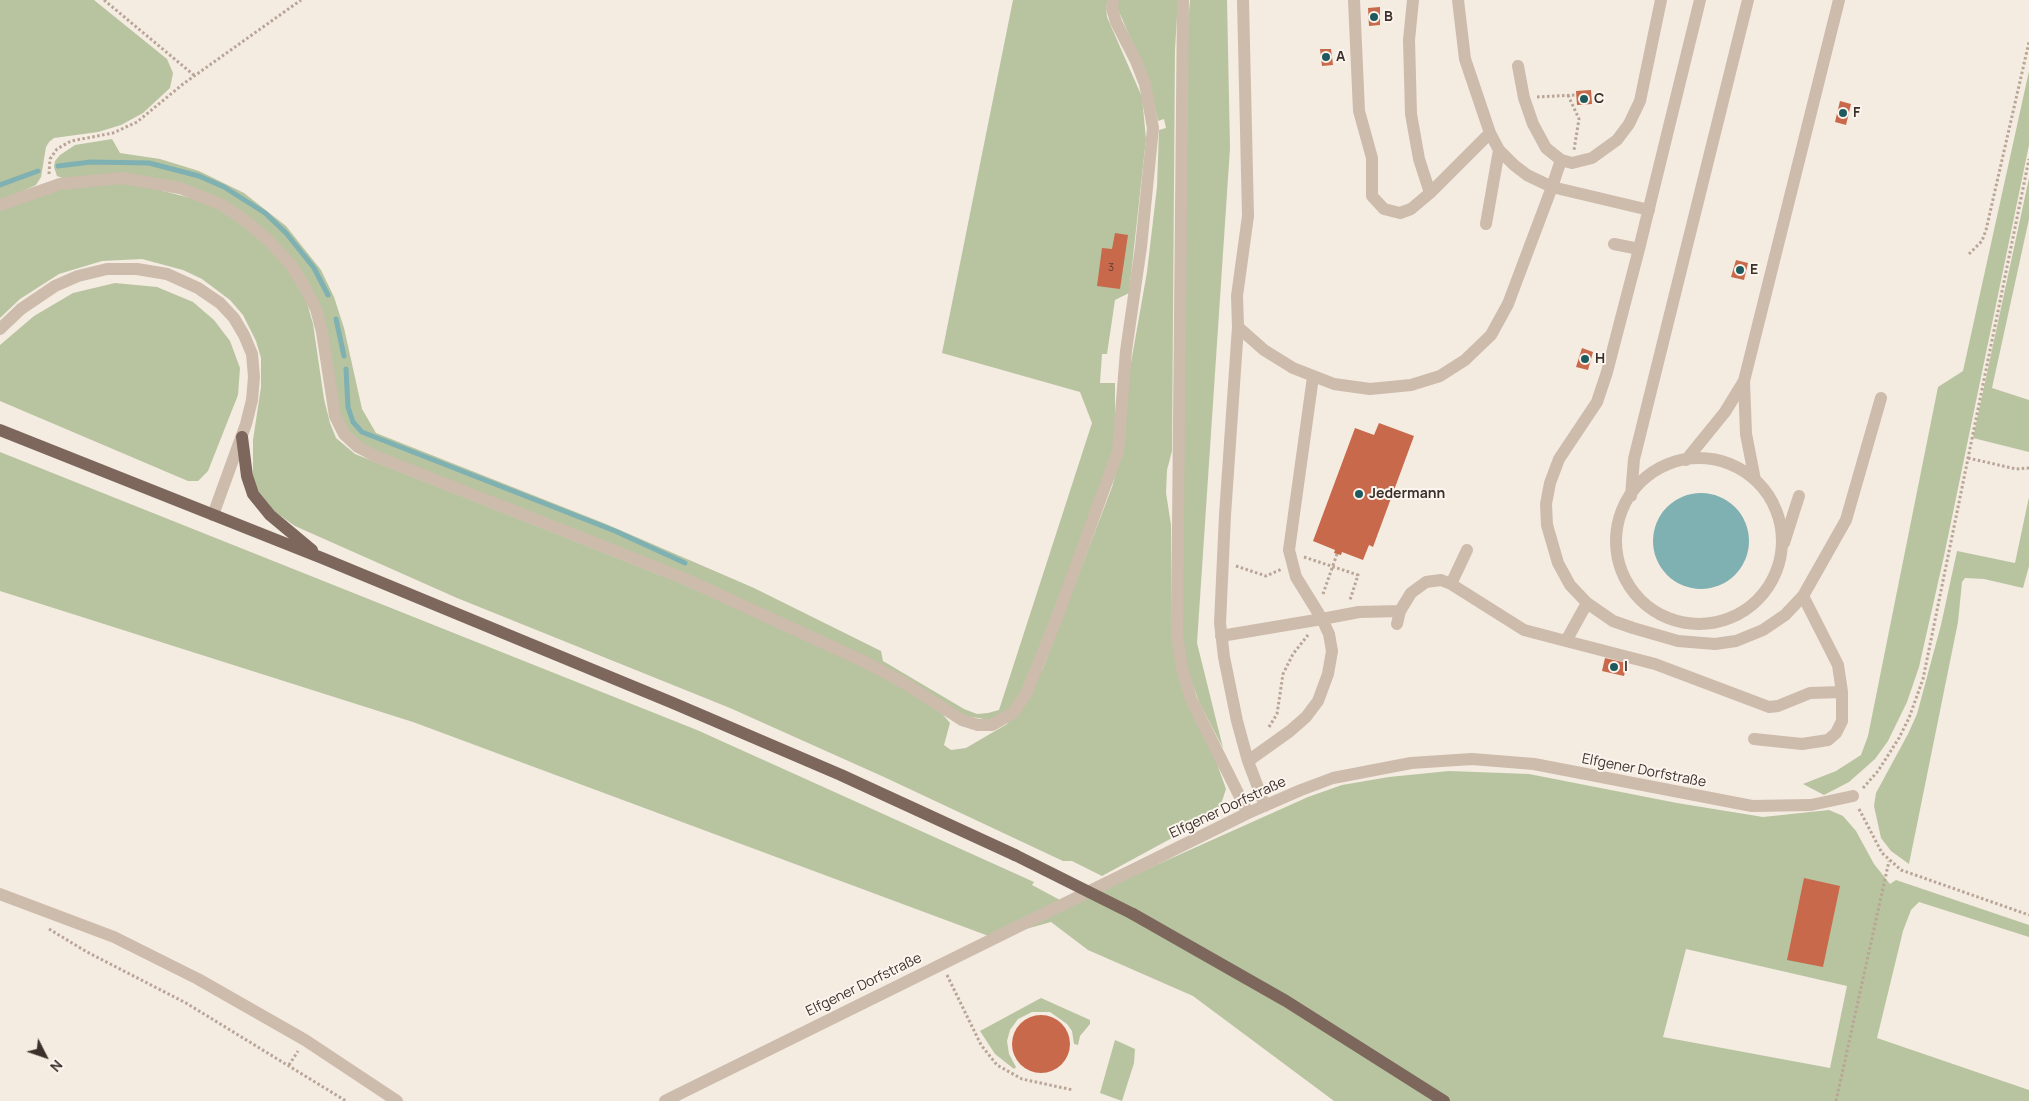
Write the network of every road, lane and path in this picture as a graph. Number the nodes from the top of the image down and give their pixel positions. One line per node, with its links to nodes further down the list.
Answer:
1 (104, 0): 15 (path)
2 (300, 0): 15 (path)
3 (1113, 0): 23 (street)
4 (1182, 0): 62 (street)
5 (1243, 0): 32 (street)
6 (1354, 0): 25 (street)
7 (1414, 0): 25 (street)
8 (1458, 0): 19 (street)
9 (1661, 0): 22 (street)
10 (1700, 0): 27 (street)
11 (1748, 0): 43 (street)
12 (1839, 0): 35 (street)
13 (2029, 42): 31 (path)
14 (1518, 66): 18 (street)
15 (195, 76): 23 (path)
16 (1568, 95): 17 (path); 18 (path); 22 (path)
17 (1576, 95)
18 (1524, 98): 22 (street)
19 (1490, 133): 20 (street); 25 (street)
20 (1499, 150): 24 (street); 28 (street)
21 (2029, 159): 39 (path)
22 (1566, 162): 24 (street)
23 (50, 186): 26 (street)
24 (1552, 188): 27 (street); 34 (street)
25 (1430, 193)
26 (0, 205)
27 (1649, 210): 30 (street)
28 (1486, 224)
29 (1614, 244): 30 (street)
30 (1639, 249): 52 (street)
31 (1969, 254)
32 (1238, 327): 34 (street); 54 (street)
33 (0, 329): 38 (street)
34 (1313, 377): 53 (street)
35 (1744, 381): 40 (street); 42 (street)
36 (1881, 398): 51 (street)
37 (0, 430): 45 (main road)
38 (242, 437): 45 (street); 49 (main road)
39 (1968, 458): 41 (path); 60 (path)
40 (1686, 460): 42 (street); 43 (street)
41 (2029, 468)
42 (1755, 480): 47 (street)
43 (1630, 496): 47 (street)
44 (1800, 496): 47 (street)
45 (213, 515): 49 (main road)
46 (1467, 550): 50 (street)
47 (1782, 550)
48 (1337, 554): 53 (path)
49 (322, 558): 72 (main road, bridge)
50 (1452, 584): 53 (street); 55 (street)
51 (1803, 596): 52 (street); 56 (street)
52 (1587, 603): 55 (street)
53 (1322, 620): 54 (street); 57 (path); 59 (street)
54 (1221, 636): 59 (street)
55 (1566, 641): 56 (street)
56 (1842, 692): 58 (street)
57 (1265, 731)
58 (1754, 739)
59 (1248, 761): 61 (street)
60 (1853, 796): 61 (street, Elfgener Dorfstraße); 63 (path)
61 (1265, 806): 62 (street, Elfgener Dorfstraße)
62 (1248, 813): 67 (street, Elfgener Dorfstraße)
63 (1889, 861): 65 (path); 73 (path)
64 (0, 894): 70 (street)
65 (2029, 915)
66 (40, 925): 69 (path)
67 (942, 963): 68 (path); 71 (street, Elfgener Dorfstraße)
68 (1073, 1090)
69 (346, 1101)
70 (397, 1101)
71 (665, 1101)
72 (1444, 1101)
73 (1836, 1101)

